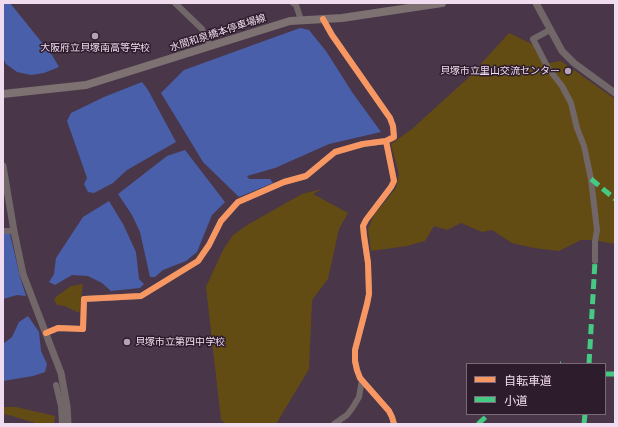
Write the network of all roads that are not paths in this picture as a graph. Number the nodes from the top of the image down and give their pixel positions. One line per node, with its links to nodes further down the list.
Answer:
1 (175, 3): 8 (street)
2 (293, 3): 6 (street)
3 (442, 3): 5 (main road, 水間和泉橋本停車場線)
4 (536, 3): 7 (street)
5 (323, 19): 6 (main road, 水間和泉橋本停車場線); 11 (street)
6 (302, 20): 8 (main road, 水間和泉橋本停車場線)
7 (550, 30): 9 (street); 15 (street)
8 (210, 46): 10 (main road, 水間和泉橋本停車場線)
9 (615, 93)
10 (3, 94)
11 (386, 141): 16 (street); 17 (street)
12 (3, 166): 14 (street)
13 (3, 231): 14 (street)
14 (14, 231): 16 (street)
15 (595, 261)
16 (46, 333): 19 (street)
17 (362, 380): 22 (street); 23 (street)
18 (56, 385): 19 (street)
19 (64, 408): 20 (street); 21 (street)
20 (62, 424)
21 (68, 424)
22 (334, 424)
23 (394, 424)

